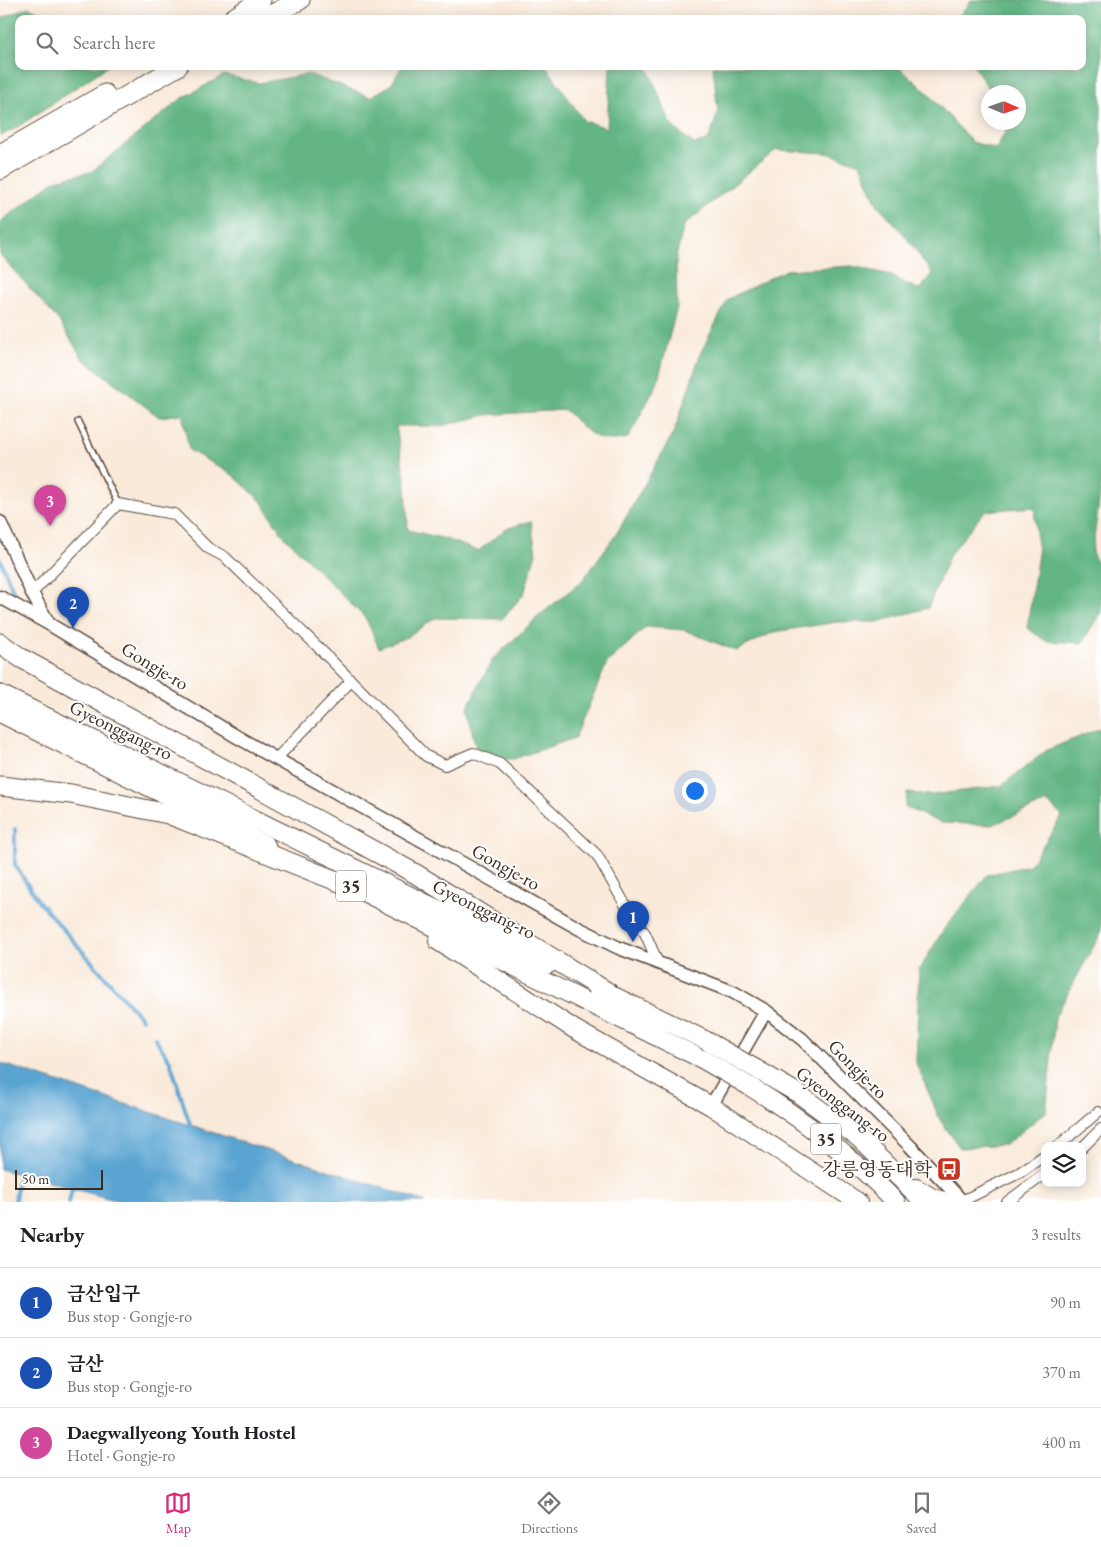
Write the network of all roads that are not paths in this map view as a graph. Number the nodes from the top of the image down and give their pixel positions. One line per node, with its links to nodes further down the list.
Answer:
1 (261, 0): 3 (highway)
2 (300, 0): 4 (highway)
3 (238, 15)
4 (271, 15)
5 (147, 70): 7 (highway)
6 (171, 70): 8 (highway)
7 (0, 154)
8 (28, 154): 9 (highway); 10 (highway)
9 (0, 170)
10 (0, 175)
11 (78, 422): 12 (lane)
12 (118, 504): 14 (street); 18 (street)
13 (0, 522): 14 (street)
14 (32, 593): 16 (street)
15 (0, 597): 16 (street, Gongje-ro)
16 (49, 624): 21 (street, Gongje-ro)
17 (0, 643): 26 (highway)
18 (351, 681): 21 (street); 25 (street)
19 (0, 694): 26 (highway, Gyeonggang-ro)
20 (0, 713): 23 (highway, Gyeonggang-ro / 35)
21 (276, 759): 25 (street, Gongje-ro)
22 (0, 786): 23 (highway)
23 (352, 887): 24 (highway, Gyeonggang-ro / 35)
24 (375, 900): 28 (highway); 37 (highway, Gyeonggang-ro / 35, bridge)
25 (658, 963): 27 (street, Gongje-ro)
26 (609, 994): 35 (highway, Gyeonggang-ro, bridge)
27 (766, 1012): 28 (street); 39 (street, Gongje-ro)
28 (711, 1106): 36 (highway)
29 (1099, 1110): 31 (street)
30 (1101, 1129): 32 (street)
31 (1063, 1142)
32 (1086, 1144)
33 (1041, 1158): 39 (street)
34 (1041, 1177): 40 (street)
35 (902, 1180): 38 (highway, Gyeonggang-ro); 39 (highway)
36 (858, 1202)
37 (896, 1202)
38 (924, 1202)
39 (956, 1202)
40 (1006, 1202)

